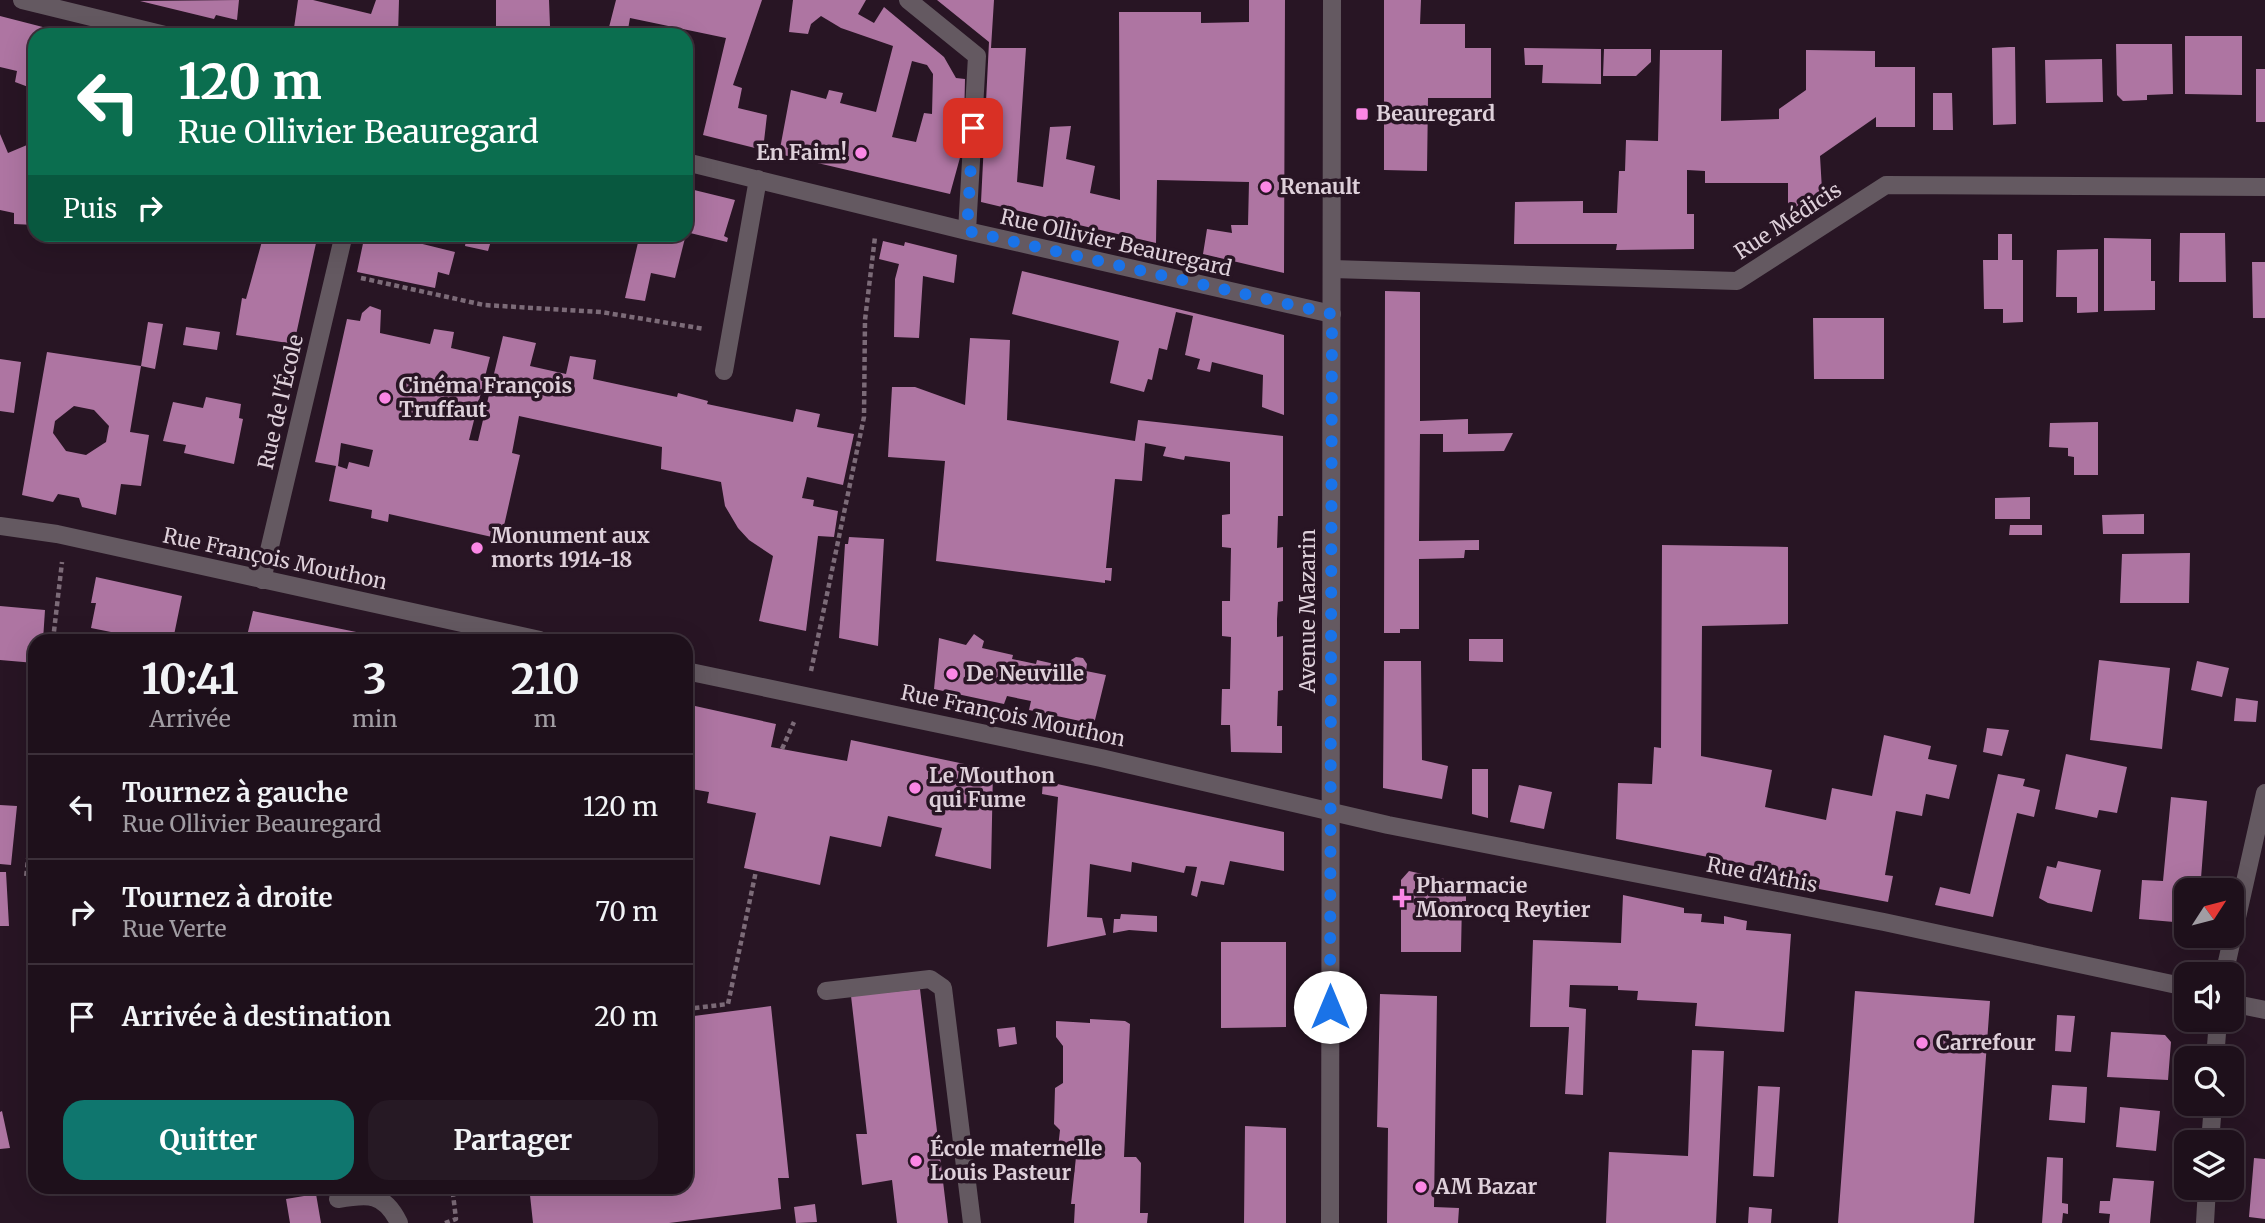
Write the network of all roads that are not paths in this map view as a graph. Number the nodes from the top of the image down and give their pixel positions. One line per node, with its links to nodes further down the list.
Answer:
1 (22, 0): 4 (street)
2 (908, 0): 8 (street)
3 (1332, 0): 10 (street, Avenue Mazarin)
4 (136, 28)
5 (693, 164): 6 (street, Rue Ollivier Beauregard)
6 (758, 179): 8 (street, Rue Ollivier Beauregard); 12 (street)
7 (2265, 187): 10 (street, Rue Médicis)
8 (967, 231): 11 (street, Rue Ollivier Beauregard)
9 (342, 242): 14 (street, Rue de l'École)
10 (1332, 268): 11 (street, Avenue Mazarin)
11 (1332, 314): 18 (street, Avenue Mazarin)
12 (724, 370)
13 (0, 526): 14 (street, Rue François Mouthon)
14 (262, 580): 15 (street, Rue François Mouthon)
15 (512, 634)
16 (693, 672): 18 (street, Rue François Mouthon)
17 (2265, 793): 19 (street)
18 (1329, 811): 20 (street, Rue d'Athis); 28 (street, Avenue Mazarin)
19 (2227, 962)
20 (2174, 984)
21 (826, 991): 27 (street)
22 (2244, 1006): 23 (street)
23 (2265, 1010)
24 (338, 1199): 26 (street)
25 (2206, 1200): 29 (street)
26 (399, 1223)
27 (972, 1223)
28 (1330, 1223)
29 (2205, 1223)

